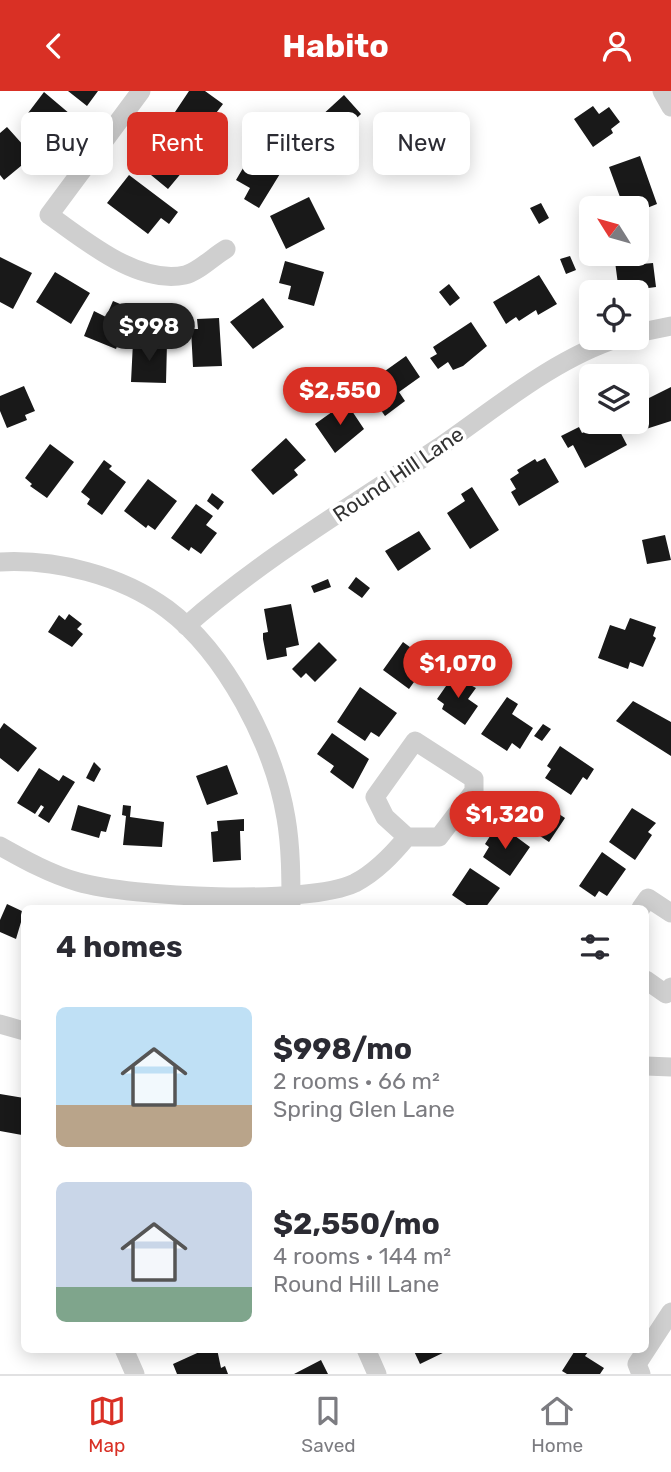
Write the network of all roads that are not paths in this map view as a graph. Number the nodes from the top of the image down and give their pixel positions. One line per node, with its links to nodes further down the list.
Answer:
1 (141, 91): 4 (street)
2 (662, 91): 3 (street)
3 (671, 107)
4 (226, 249)
5 (671, 326): 6 (street)
6 (649, 331)
7 (592, 350): 9 (street, Round Hill Lane)
8 (0, 562): 9 (street)
9 (186, 626): 12 (street)
10 (407, 837): 10 (street); 12 (street)
11 (0, 846): 12 (street)
12 (291, 901)
13 (642, 905): 14 (street)
14 (671, 913)
15 (649, 982): 16 (street)
16 (671, 987)
17 (0, 1024): 18 (street)
18 (21, 1030)
19 (649, 1066): 20 (street)
20 (671, 1067)
21 (671, 1313): 22 (street)
22 (652, 1325)
23 (126, 1353): 26 (street)
24 (368, 1353): 27 (street)
25 (641, 1353): 28 (street)
26 (135, 1374)
27 (377, 1374)
28 (641, 1374)

